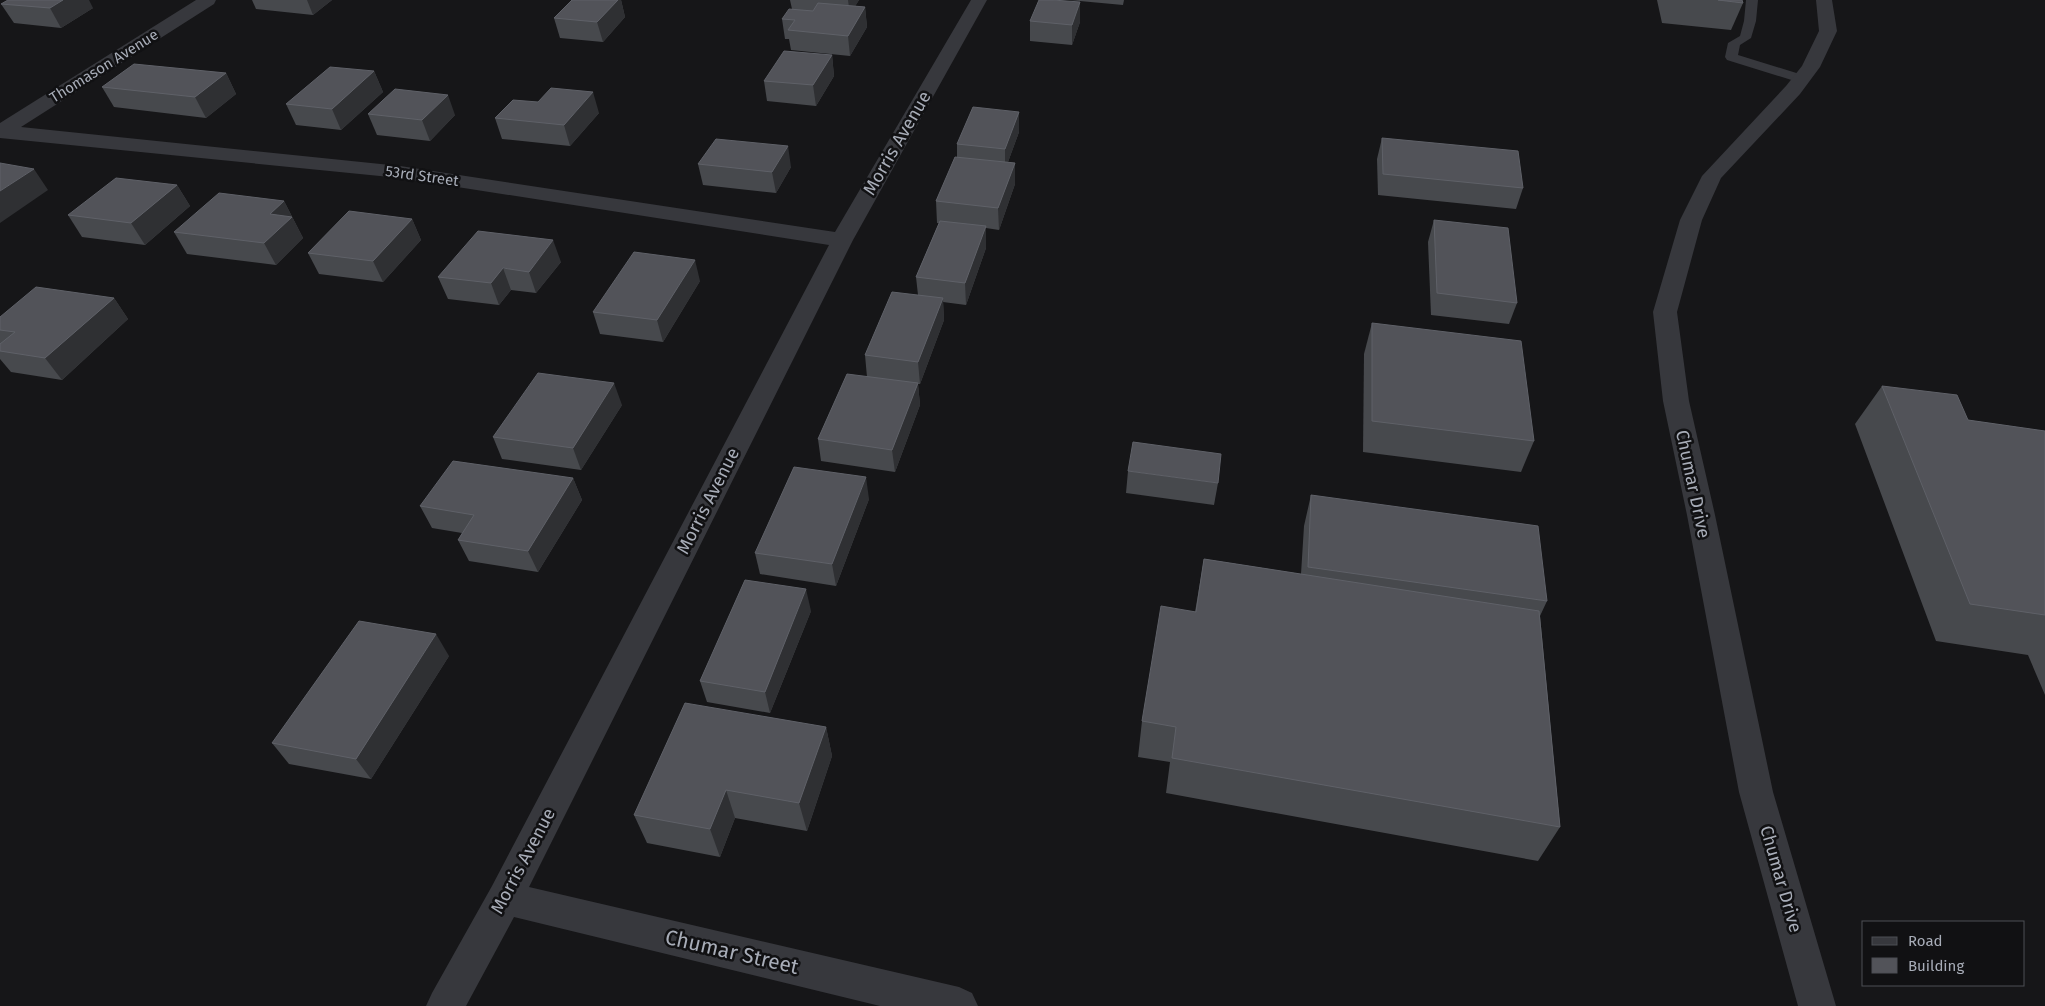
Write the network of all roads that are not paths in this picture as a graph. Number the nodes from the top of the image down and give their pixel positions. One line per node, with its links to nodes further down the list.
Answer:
1 (208, 0): 6 (street, Thomason Avenue)
2 (979, 0): 7 (street, Morris Avenue)
3 (1752, 0): 5 (lane)
4 (1824, 0): 5 (street, Chumar Drive)
5 (1802, 79): 11 (street, Chumar Drive)
6 (1, 131): 7 (street, 53rd Street)
7 (842, 240): 8 (street, Morris Avenue)
8 (505, 898): 9 (street, Morris Avenue); 10 (street, Chumar Street)
9 (445, 1006)
10 (958, 1006)
11 (1817, 1006)

